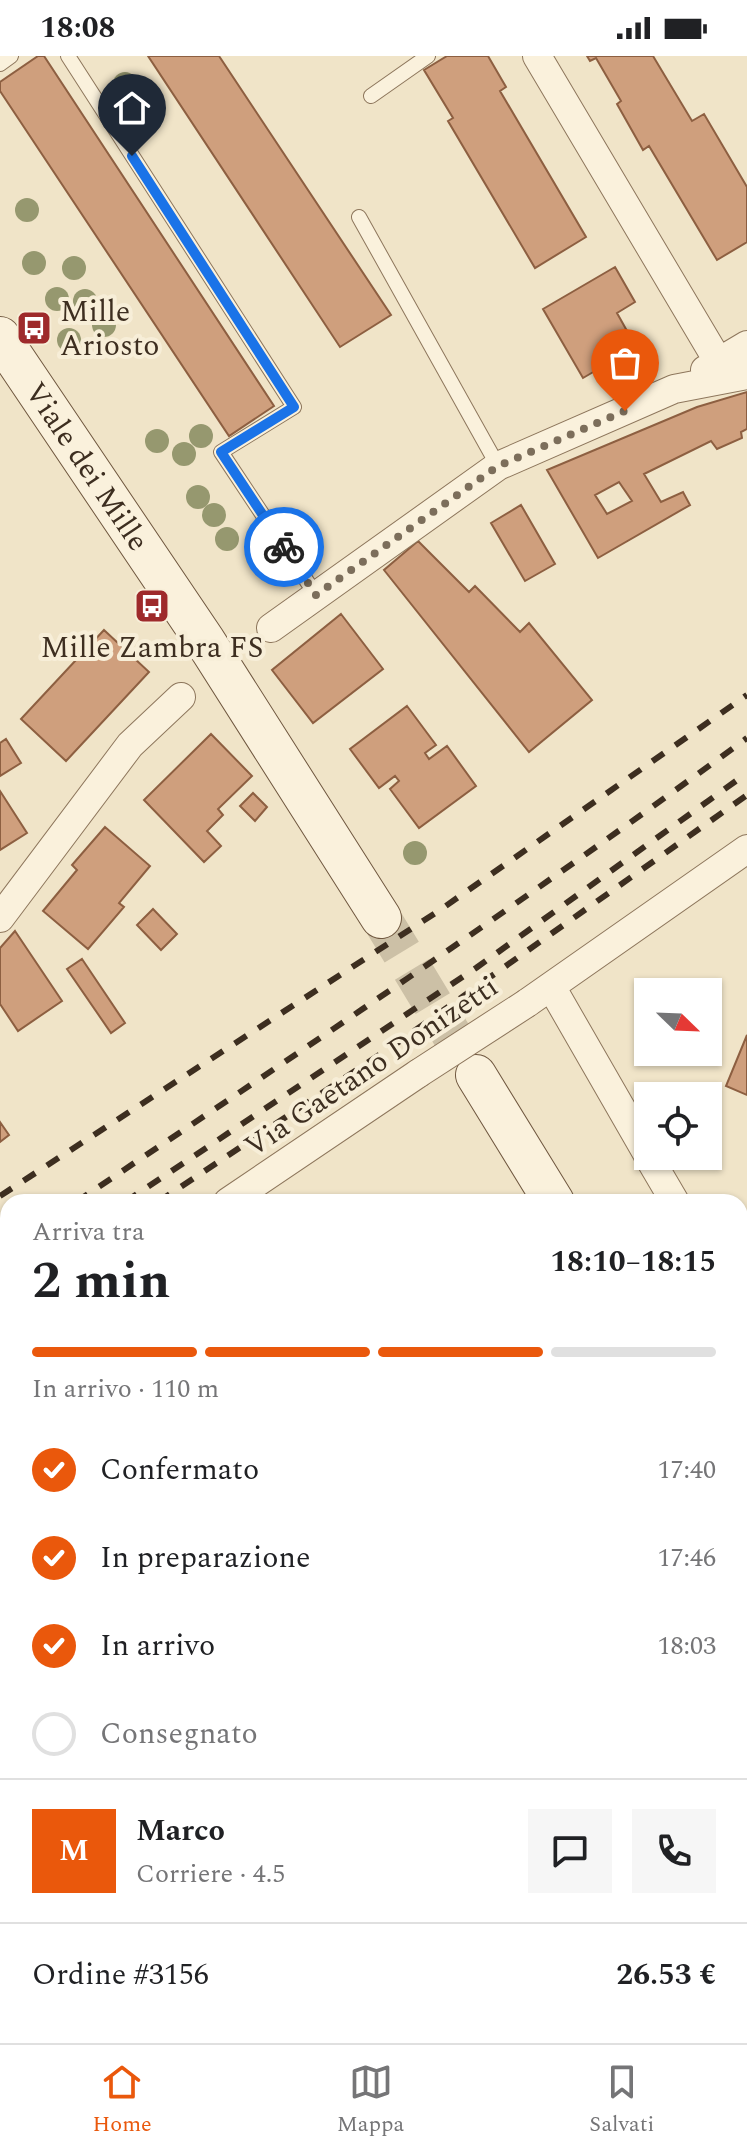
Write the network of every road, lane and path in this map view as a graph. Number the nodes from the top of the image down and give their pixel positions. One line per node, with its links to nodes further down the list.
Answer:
1 (11, 56): 5 (lane)
2 (68, 56): 14 (lane)
3 (428, 56): 6 (lane)
4 (537, 56): 10 (street)
5 (0, 64)
6 (371, 96)
7 (359, 217): 13 (lane)
8 (0, 337): 19 (street, Viale dei Mille)
9 (747, 345): 10 (street)
10 (718, 361): 12 (street)
11 (747, 375): 12 (street)
12 (674, 389): 13 (street)
13 (498, 466): 14 (street)
14 (316, 595): 15 (street)
15 (271, 628)
16 (181, 697): 18 (street)
17 (747, 849): 20 (street, Via Gaetano Donizetti)
18 (1, 916)
19 (381, 918)
20 (552, 988): 22 (street); 24 (street, Via Gaetano Donizetti, bridge)
21 (476, 1075): 25 (street)
22 (634, 1132)
23 (656, 1170): 26 (street)
24 (240, 1194)
25 (549, 1194)
26 (670, 1194)

